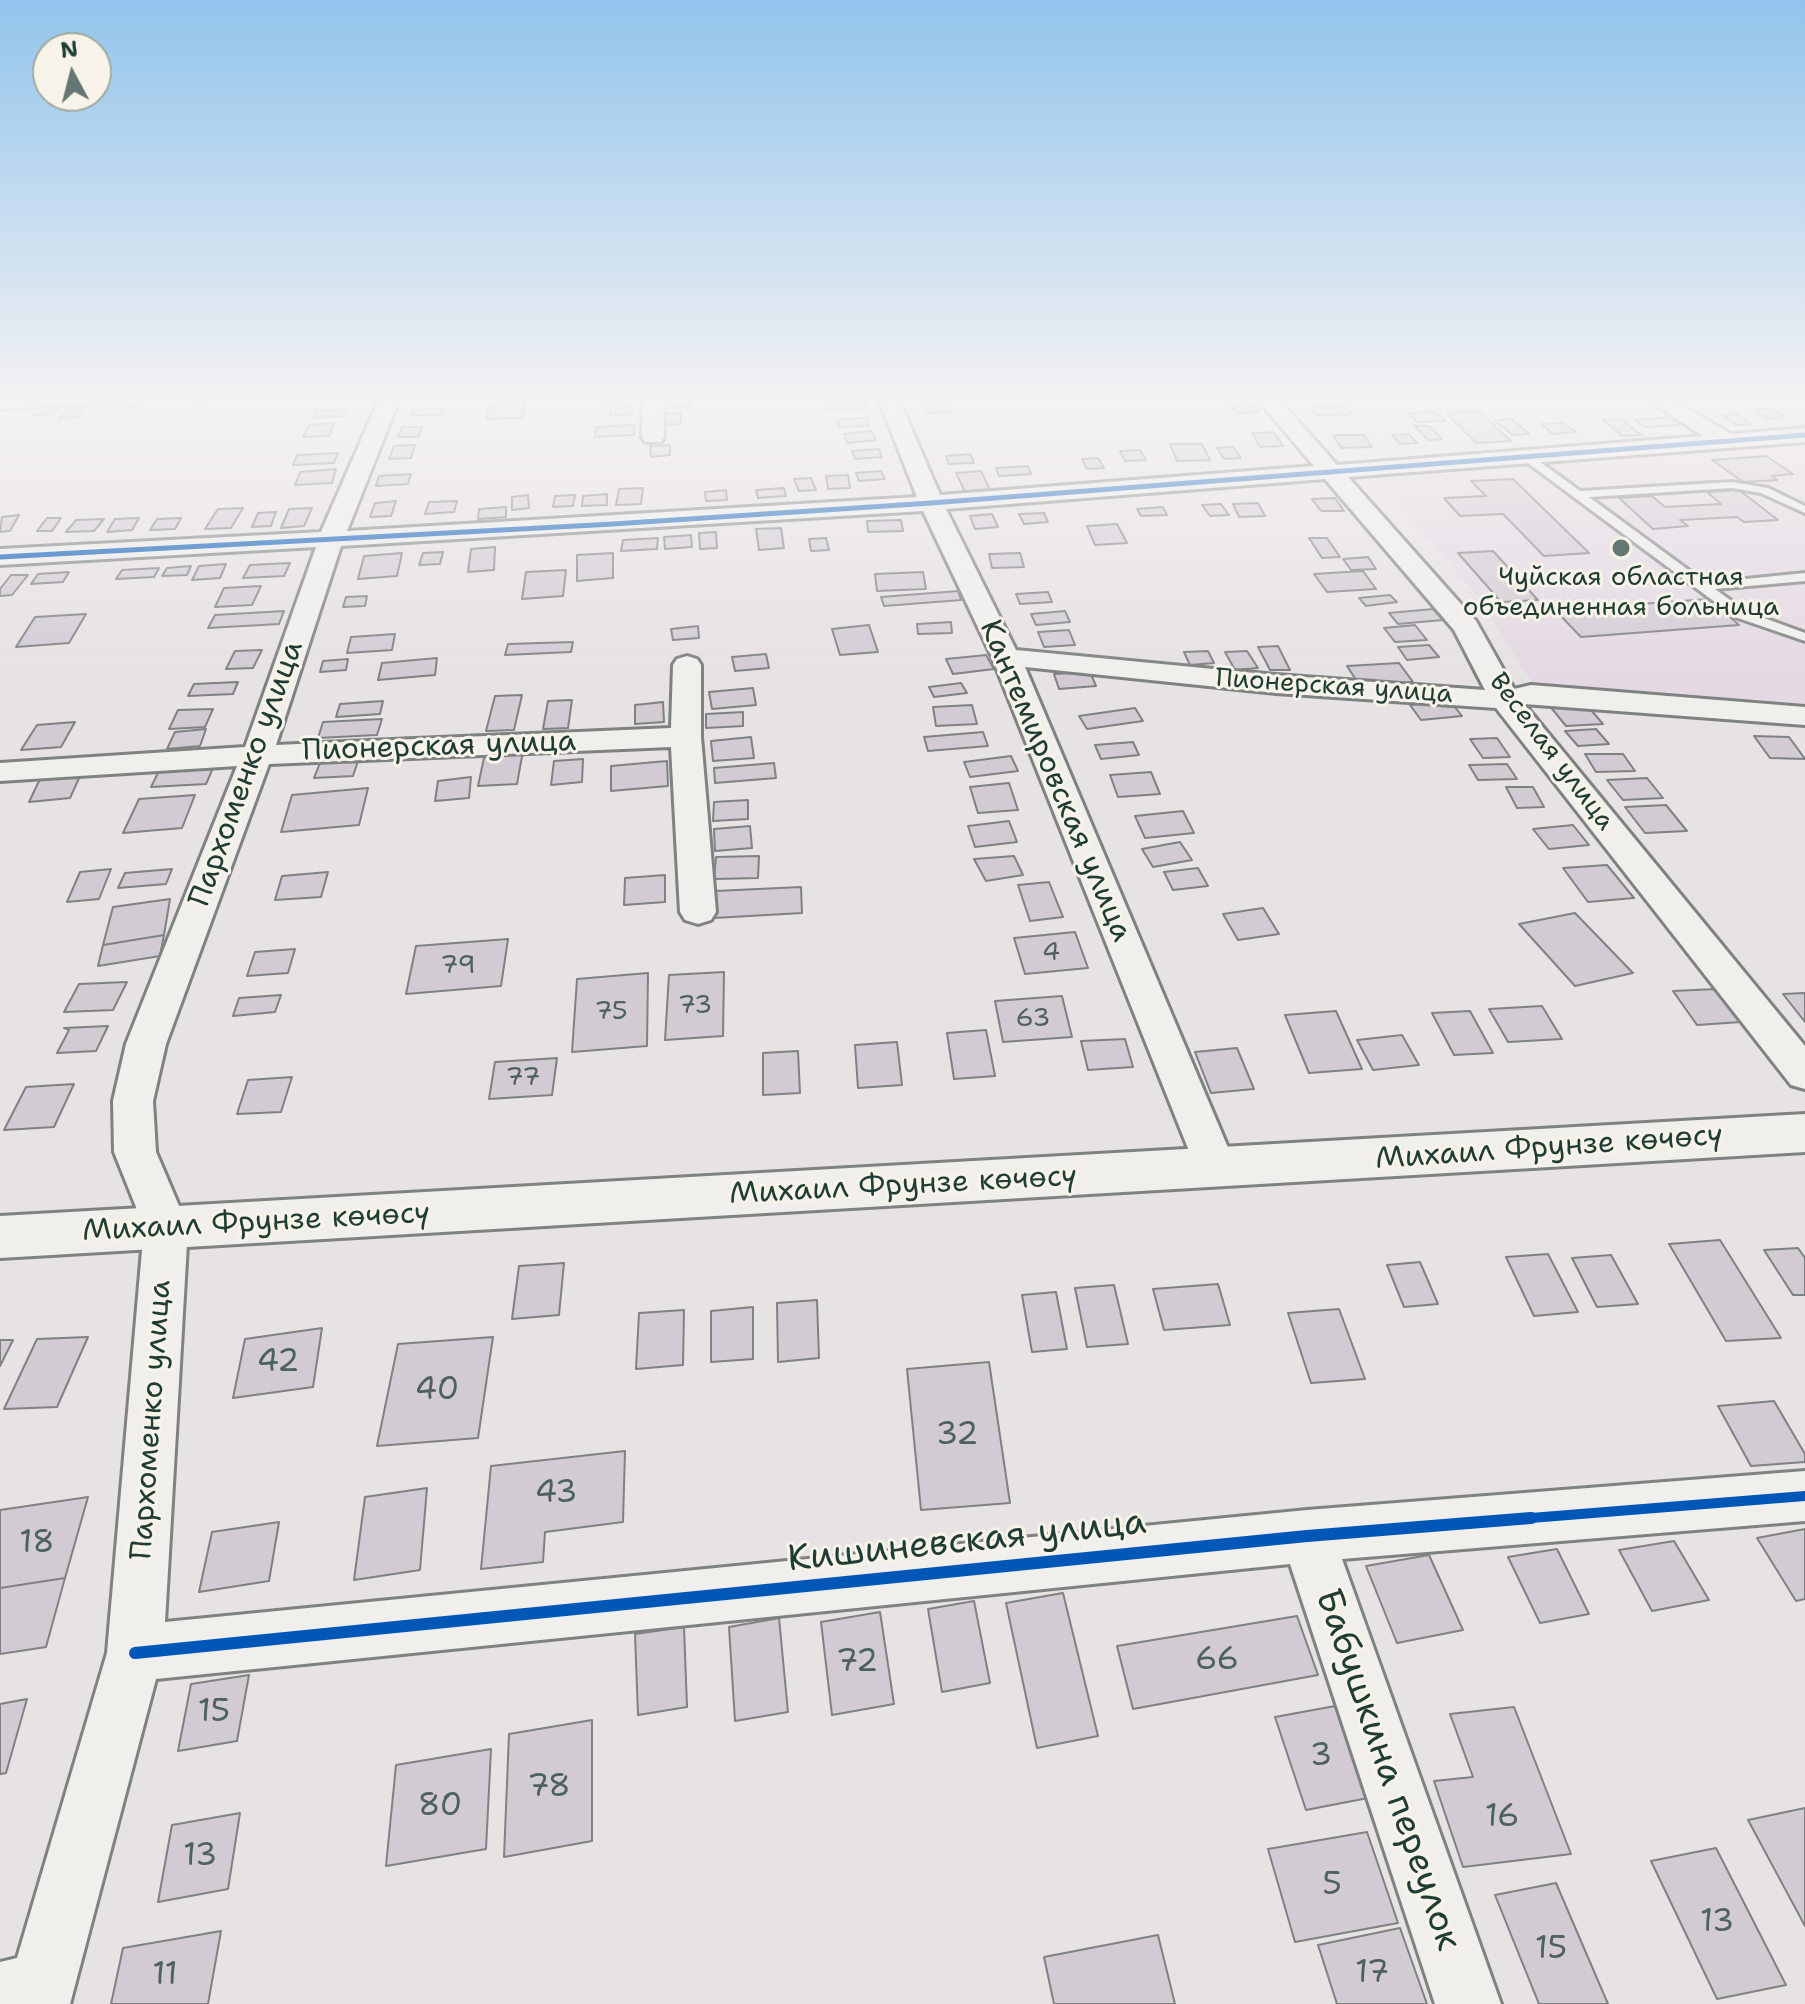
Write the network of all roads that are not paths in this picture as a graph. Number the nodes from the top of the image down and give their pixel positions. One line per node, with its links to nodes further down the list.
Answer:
1 (352, 489): 11 (street, Пархоменко улица)
2 (925, 489): 9 (street, Кантемировская улица)
3 (1106, 489): 9 (street)
4 (1345, 489): 18 (street, Веселая улица)
5 (1567, 489): 8 (lane)
6 (1677, 489): 8 (lane)
7 (1755, 489): 10 (lane)
8 (1575, 495): 14 (lane)
9 (931, 503): 11 (street); 16 (street, Кантемировская улица)
10 (1805, 510)
11 (331, 539): 12 (street); 21 (street, Пархоменко улица)
12 (0, 557)
13 (1805, 577): 14 (lane)
14 (1701, 587): 15 (lane)
15 (1805, 637)
16 (1006, 657): 18 (street, Пионерская улица); 26 (street, Кантемировская улица)
17 (687, 665): 20 (street)
18 (1505, 700): 19 (street, Пионерская улица); 24 (street, Веселая улица)
19 (1805, 716)
20 (686, 737): 21 (street, Пионерская улица); 23 (street)
21 (257, 755): 22 (street, Пионерская улица); 27 (street, Пархоменко улица)
22 (0, 772)
23 (698, 912)
24 (1805, 1074)
25 (1805, 1133): 26 (main road, Михаил Фрунзе көчөсү)
26 (1216, 1169): 27 (main road, Михаил Фрунзе көчөсү)
27 (166, 1227): 28 (main road, Михаил Фрунзе көчөсү); 31 (street, Пархоменко улица)
28 (0, 1237)
29 (1805, 1496): 30 (street, Кишиневская улица)
30 (1307, 1536): 31 (street, Кишиневская улица); 33 (street, Бабушкина переулок)
31 (135, 1653): 32 (street, Пархоменко улица)
32 (26, 1995)
33 (1468, 2004)

